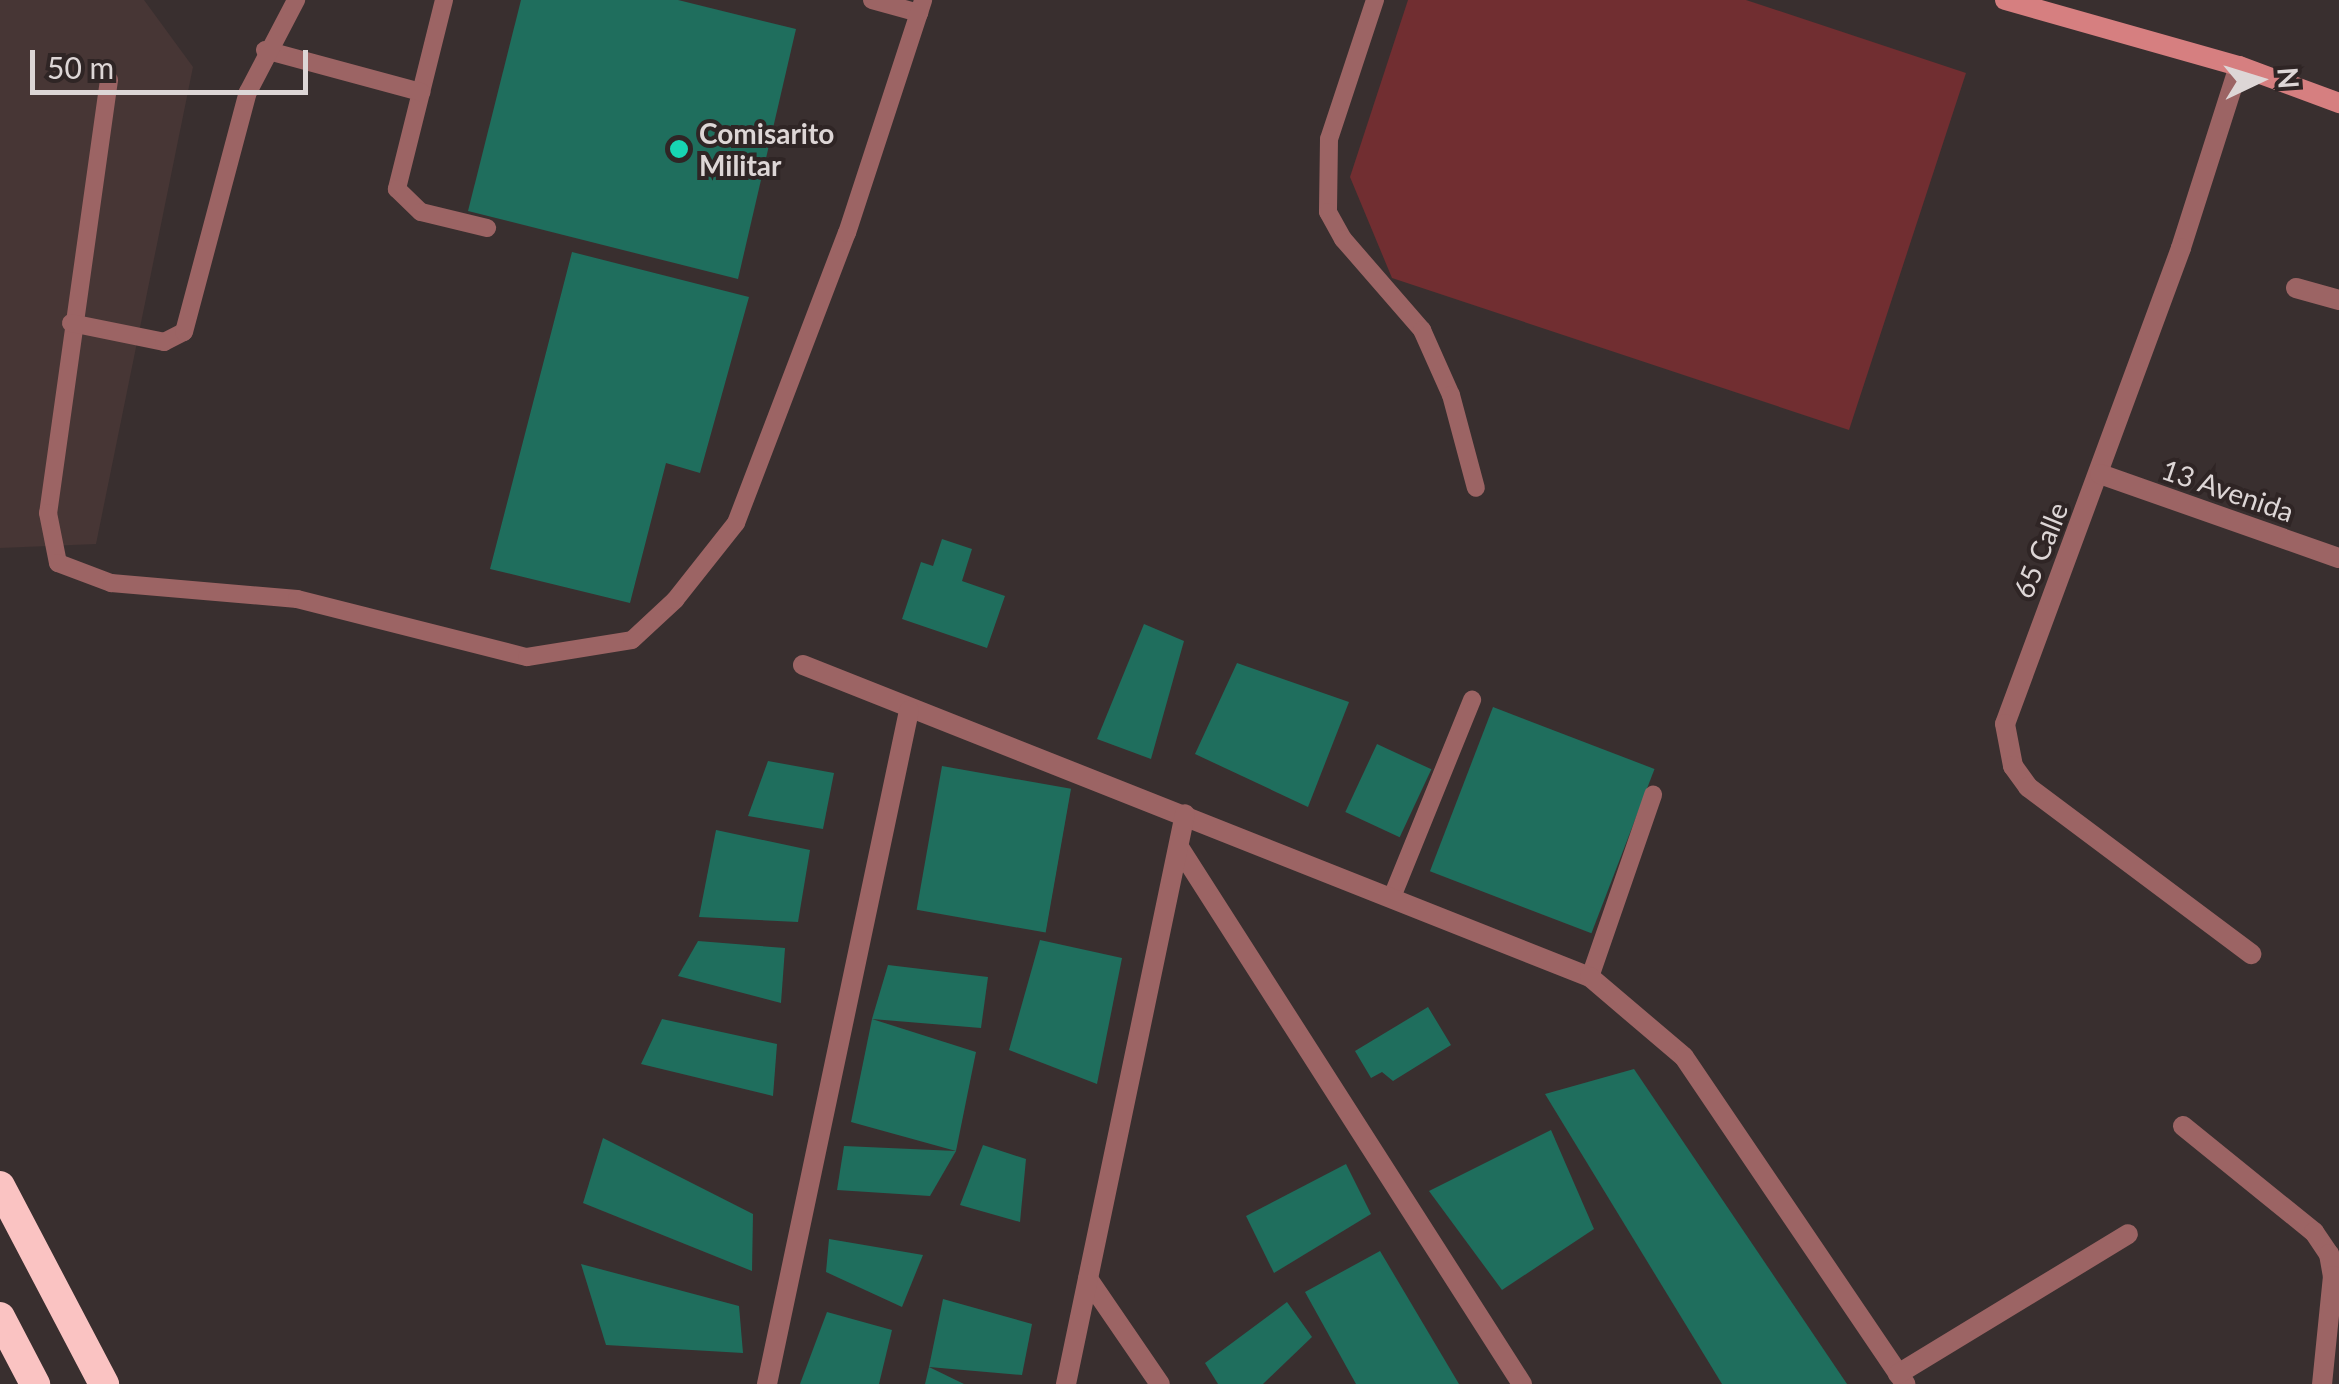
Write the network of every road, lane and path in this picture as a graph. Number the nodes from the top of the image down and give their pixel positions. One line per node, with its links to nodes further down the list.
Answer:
1 (296, 0): 7 (lane)
2 (444, 0): 10 (lane)
3 (872, 0): 6 (lane)
4 (1375, 0): 17 (lane)
5 (2005, 0): 8 (main road)
6 (921, 6): 15 (lane)
7 (264, 50): 10 (lane); 15 (lane)
8 (2239, 66): 11 (main road); 16 (street, 65 Calle)
9 (108, 80): 15 (lane)
10 (421, 92): 12 (lane)
11 (2339, 103)
12 (487, 228)
13 (2296, 288): 14 (street)
14 (2339, 300)
15 (71, 323)
16 (2100, 474): 18 (street, 13 Avenida); 26 (street, 65 Calle)
17 (1476, 488)
18 (2339, 558)
19 (804, 666): 21 (street)
20 (1472, 700): 25 (lane)
21 (910, 711): 23 (street); 36 (street)
22 (1653, 795): 27 (lane)
23 (1186, 814): 24 (street); 25 (street)
24 (1180, 849): 31 (street); 39 (street)
25 (1392, 897): 27 (street)
26 (2252, 954)
27 (1590, 978): 33 (street)
28 (2183, 1126): 40 (street)
29 (0, 1186): 35 (highway)
30 (2128, 1234): 33 (street)
31 (1088, 1279): 37 (street); 38 (street)
32 (0, 1318): 34 (highway)
33 (1901, 1379)
34 (35, 1384)
35 (104, 1384)
36 (766, 1384)
37 (1066, 1384)
38 (1160, 1384)
39 (1522, 1384)
40 (2322, 1384)

